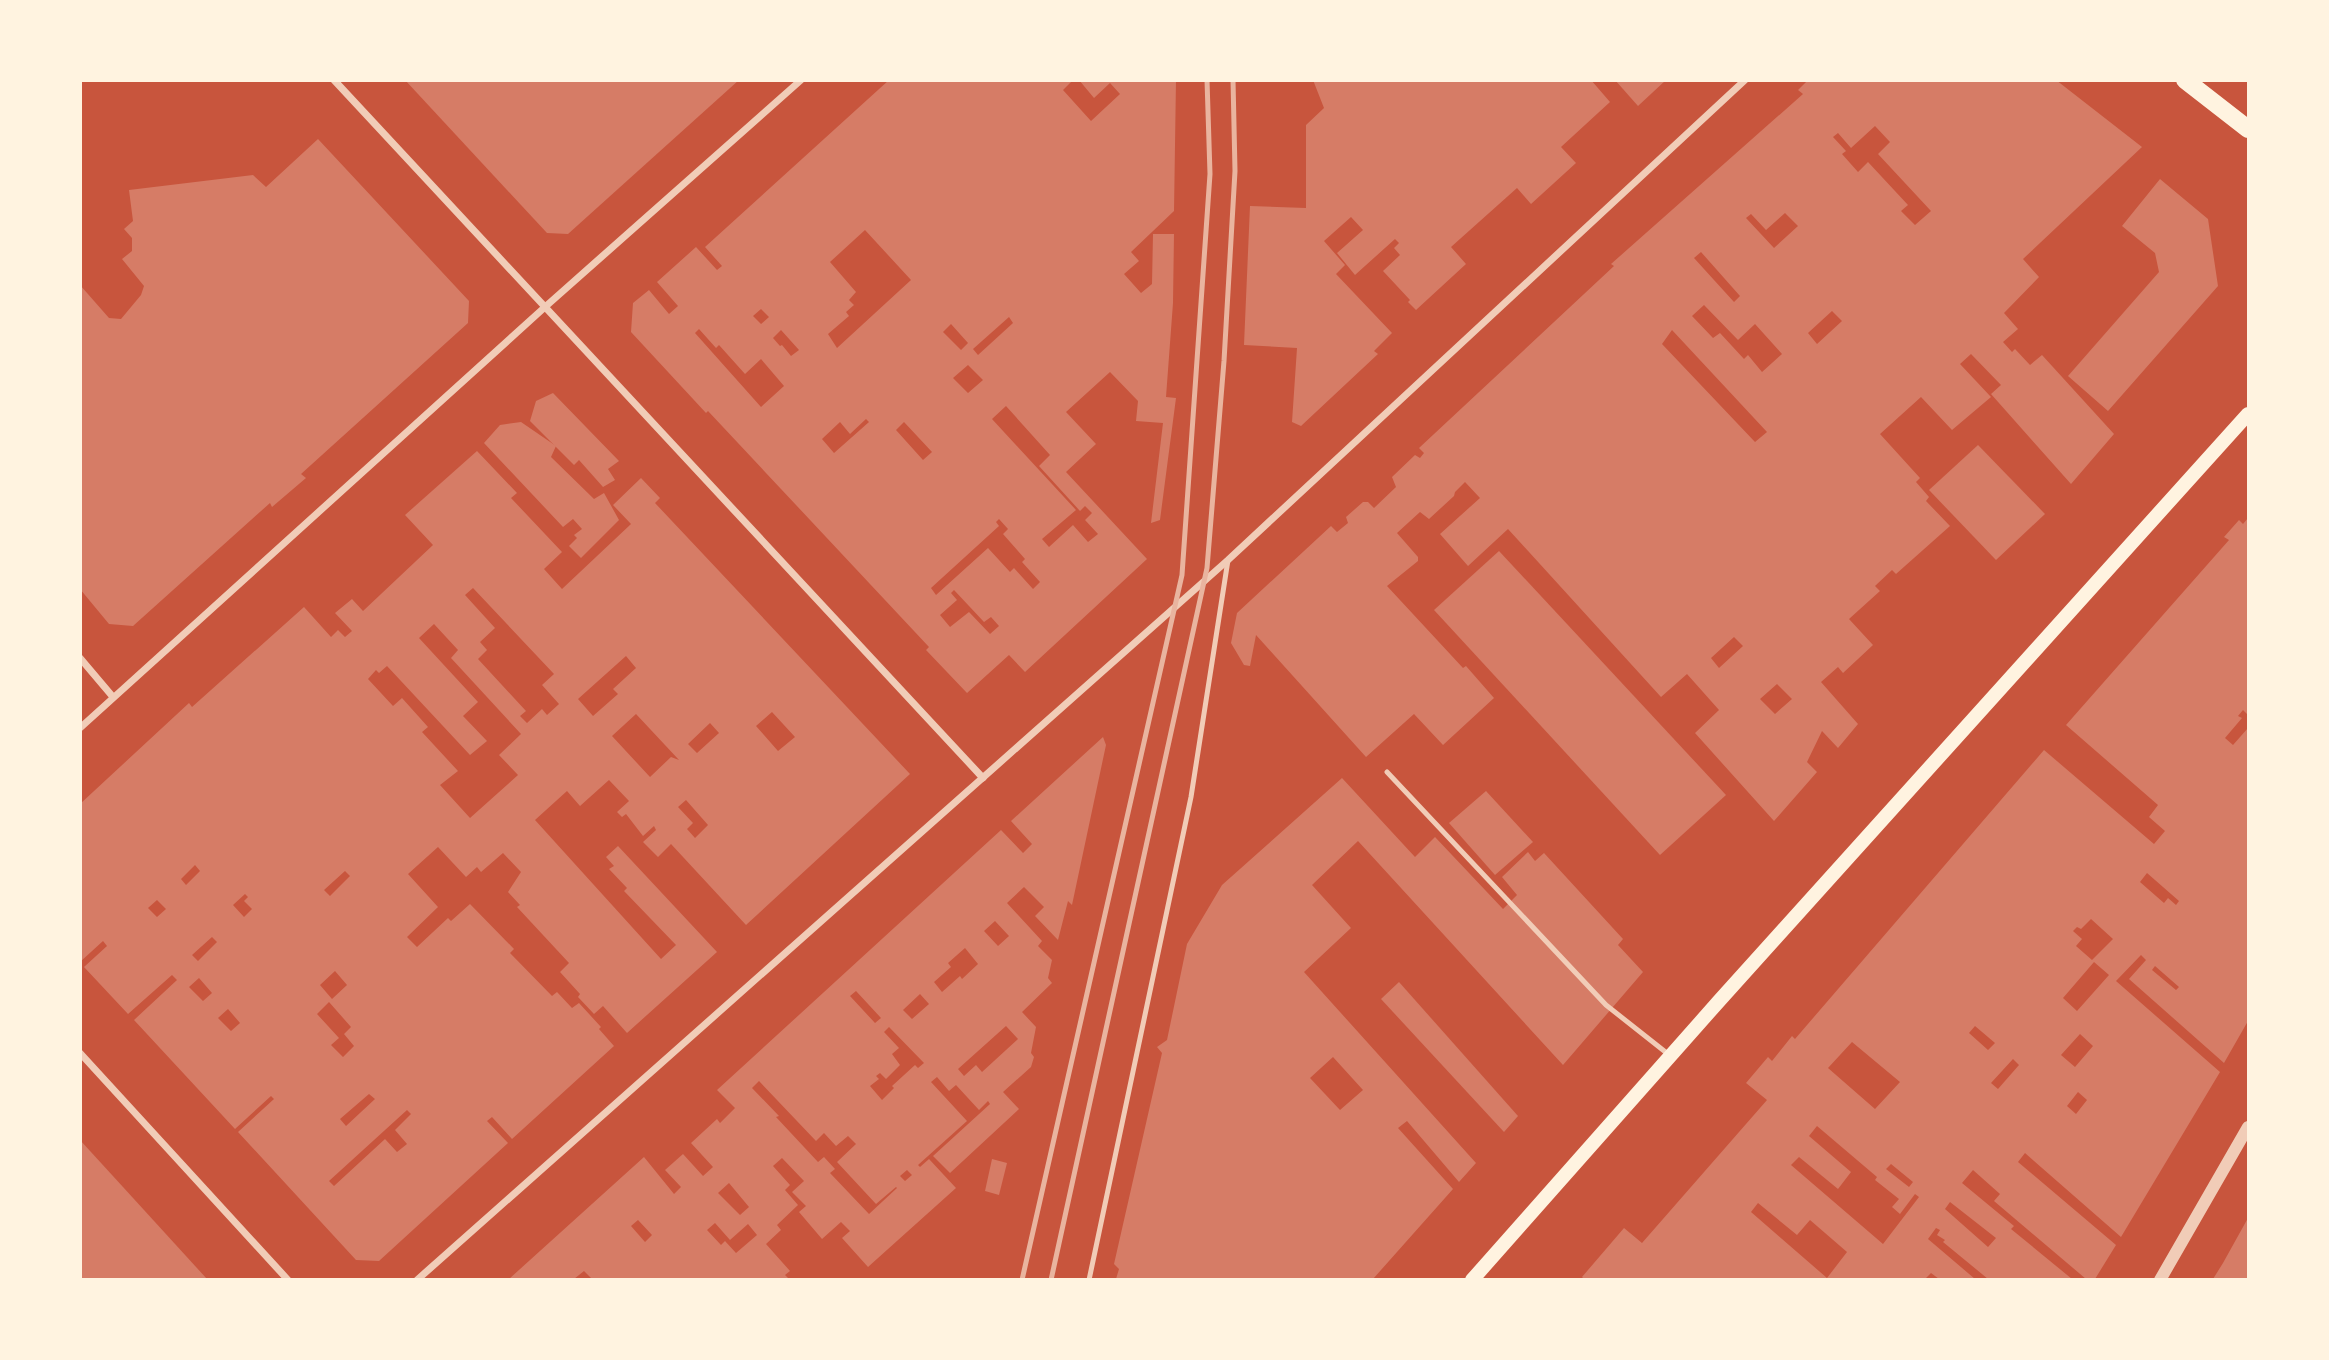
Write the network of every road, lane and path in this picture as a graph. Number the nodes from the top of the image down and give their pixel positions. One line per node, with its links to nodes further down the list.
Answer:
1 (334, 80): 6 (street)
2 (801, 80): 6 (street)
3 (1745, 80): 8 (street)
4 (2185, 80): 5 (main road)
5 (2249, 129)
6 (545, 307): 10 (street); 13 (street)
7 (2249, 414): 15 (main road)
8 (1228, 560): 13 (street); 19 (lane)
9 (80, 658): 10 (street)
10 (113, 697): 11 (street)
11 (80, 728)
12 (1387, 772): 15 (lane)
13 (983, 778): 18 (street)
14 (80, 1053): 17 (street)
15 (1670, 1056): 20 (main road)
16 (2249, 1127): 21 (street)
17 (288, 1279)
18 (417, 1279)
19 (1089, 1279)
20 (1472, 1279)
21 (2160, 1279)

